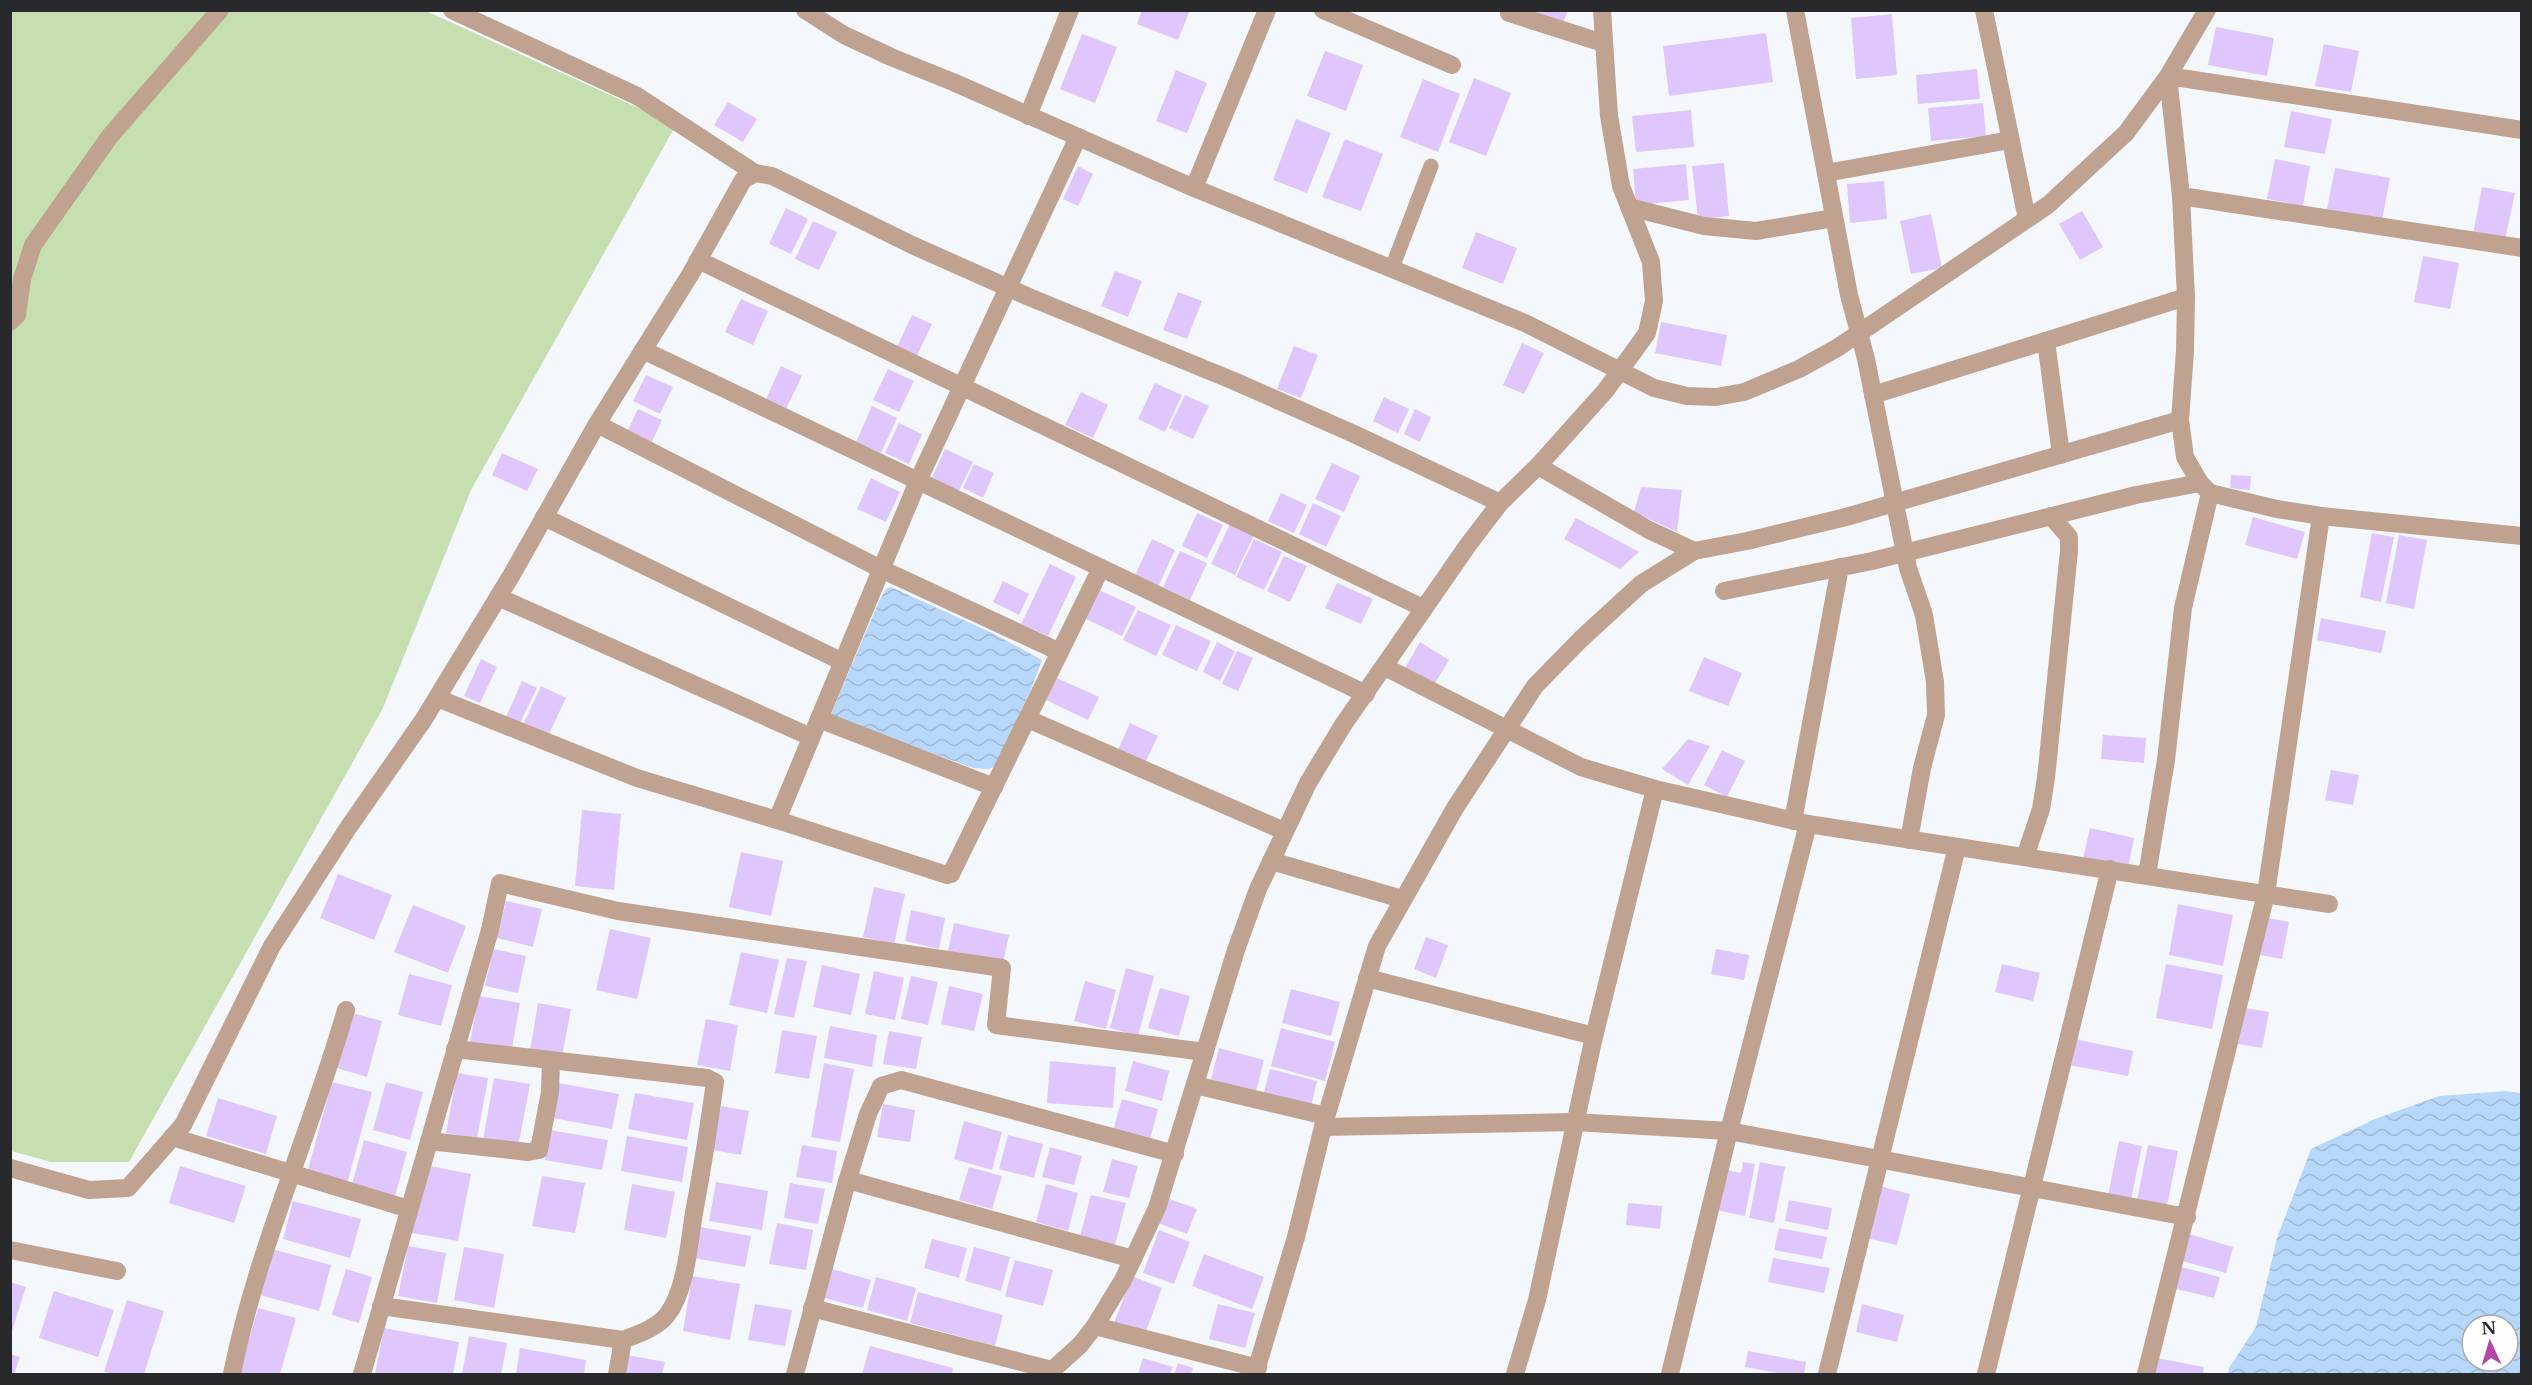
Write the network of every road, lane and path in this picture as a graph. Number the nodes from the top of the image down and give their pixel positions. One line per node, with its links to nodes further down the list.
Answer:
1 (220, 10): 32 (street)
2 (452, 10): 20 (street)
3 (805, 10): 15 (street)
4 (1070, 10): 15 (street)
5 (1267, 10): 22 (street)
6 (1323, 10): 13 (street)
7 (1602, 10): 12 (street)
8 (1795, 10): 21 (street)
9 (1984, 10): 18 (street)
10 (2207, 10): 14 (street)
11 (1509, 13): 12 (street)
12 (1603, 43): 24 (street)
13 (1452, 65)
14 (2168, 76): 16 (street); 23 (street); 26 (street)
15 (1028, 116): 17 (street)
16 (2522, 130)
17 (1078, 137): 22 (street); 30 (street)
18 (2010, 140): 21 (street); 26 (street)
19 (1431, 166): 29 (lane)
20 (755, 173): 28 (street); 30 (street)
21 (1826, 173): 25 (street)
22 (1194, 188): 29 (street)
23 (2181, 196): 27 (street); 31 (street)
24 (1629, 207): 25 (street); 36 (street)
25 (1834, 218): 33 (street)
26 (2027, 219): 33 (street)
27 (2522, 248)
28 (699, 260): 35 (street); 37 (street)
29 (1392, 268): 36 (street)
30 (1009, 288): 37 (street); 45 (street)
31 (2186, 297): 34 (street); 39 (street)
32 (10, 322)
33 (1859, 333): 36 (street); 38 (street)
34 (2046, 341): 38 (street); 41 (street)
35 (643, 350): 40 (street); 43 (street)
36 (1620, 373): 42 (street)
37 (961, 386): 43 (street); 58 (street)
38 (1873, 395): 46 (street)
39 (2180, 420): 41 (street); 44 (street)
40 (597, 424): 49 (street); 55 (street)
41 (2061, 455): 46 (street)
42 (1538, 466): 45 (street); 51 (street)
43 (918, 481): 54 (street); 55 (street)
44 (2205, 488): 47 (street); 48 (street); 78 (street)
45 (1500, 503): 58 (street)
46 (1896, 503): 51 (street); 52 (street)
47 (2051, 516): 52 (street); 75 (street)
48 (2321, 516): 50 (street); 79 (street)
49 (544, 517): 57 (street); 60 (street)
50 (2522, 536)
51 (1694, 551): 66 (street)
52 (1904, 553): 53 (street); 73 (street)
53 (1840, 567): 56 (street); 71 (street)
54 (1101, 568): 59 (street); 62 (street)
55 (881, 569): 59 (street); 60 (street)
56 (1724, 591)
57 (498, 597): 63 (street); 67 (street)
58 (1423, 608): 61 (street)
59 (1060, 652): 65 (street)
60 (843, 662): 64 (street)
61 (1385, 667): 62 (street); 66 (street)
62 (1366, 694): 72 (street)
63 (437, 698): 70 (street); 92 (street)
64 (819, 719): 67 (street); 68 (street)
65 (1028, 719): 68 (street); 72 (street)
66 (1504, 730): 69 (street); 80 (street)
67 (811, 737): 70 (street)
68 (994, 787): 70 (street)
69 (1655, 789): 71 (street); 84 (street)
70 (777, 820)
71 (1800, 823): 73 (street); 91 (street)
72 (1284, 831): 76 (street)
73 (1909, 840): 74 (street)
74 (1957, 847): 75 (street); 95 (street)
75 (2025, 857): 77 (street)
76 (1271, 861): 80 (street); 86 (street)
77 (2110, 869): 78 (street); 99 (street)
78 (2147, 875): 79 (street)
79 (2266, 894): 81 (street); 101 (street)
80 (1402, 899): 82 (street)
81 (2329, 904)
82 (1367, 978): 84 (street); 89 (street)
83 (346, 1010): 97 (street)
84 (1594, 1036): 90 (street)
85 (455, 1049): 86 (street); 87 (street); 93 (street)
86 (1205, 1052): 88 (street)
87 (551, 1062): 93 (street); 108 (street)
88 (1195, 1085): 89 (street); 94 (street)
89 (1324, 1121): 90 (street); 109 (street)
90 (1575, 1122): 91 (street); 115 (street)
91 (1729, 1131): 95 (street); 116 (street)
92 (172, 1137): 96 (street); 97 (street)
93 (429, 1141): 100 (street)
94 (1175, 1154): 98 (street); 103 (street)
95 (1882, 1160): 99 (street); 117 (street)
96 (10, 1168)
97 (291, 1172): 100 (street); 111 (street)
98 (848, 1180): 103 (street); 106 (street)
99 (2033, 1188): 101 (street); 118 (street)
100 (409, 1209): 105 (street)
101 (2187, 1217): 119 (street)
102 (10, 1250): 104 (street)
103 (1133, 1259): 107 (street)
104 (117, 1271)
105 (381, 1306): 108 (street); 112 (street)
106 (812, 1308): 110 (street); 114 (street)
107 (1095, 1326): 109 (street); 110 (street)
108 (623, 1340): 113 (street)
109 (1256, 1371)
110 (1050, 1372)
111 (232, 1374)
112 (362, 1374)
113 (617, 1374)
114 (795, 1374)
115 (1515, 1374)
116 (1670, 1374)
117 (1827, 1374)
118 (1986, 1374)
119 (2145, 1374)

